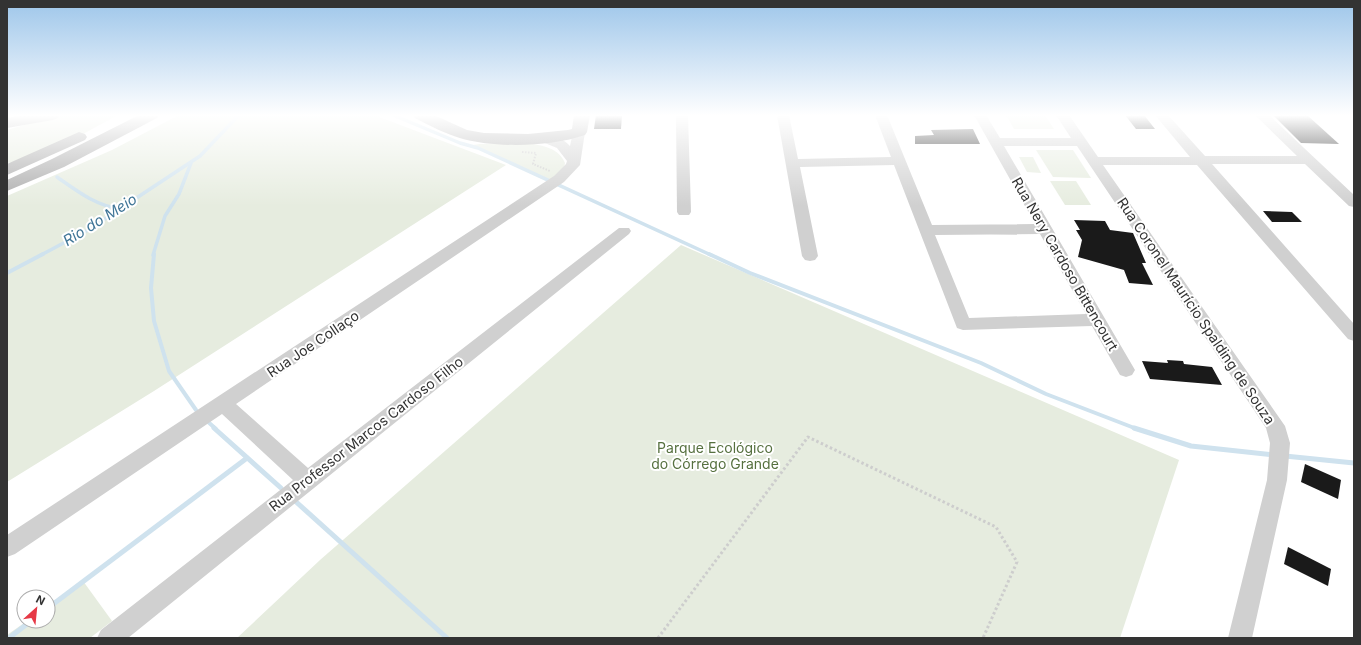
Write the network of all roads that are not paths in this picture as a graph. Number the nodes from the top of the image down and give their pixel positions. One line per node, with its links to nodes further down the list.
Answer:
1 (59, 145): 19 (main road)
2 (94, 145): 19 (main road)
3 (96, 145): 20 (main road)
4 (562, 145): 15 (street)
5 (577, 145): 15 (street, Rua Joe Collaço)
6 (683, 145): 22 (street)
7 (789, 145): 18 (street)
8 (893, 145): 16 (street)
9 (997, 145): 23 (street, Rua Nery Cardoso Bittencourt)
10 (1082, 145): 17 (street, Rua Coronel Maurício Spalding de Souza)
11 (1187, 145): 13 (street)
12 (1292, 145): 14 (street)
13 (1200, 160): 14 (street); 17 (street); 28 (street)
14 (1308, 160): 21 (street)
15 (574, 161): 30 (street, Rua Joe Collaço)
16 (899, 161): 18 (street); 24 (street)
17 (1094, 161): 34 (street, Rua Coronel Maurício Spalding de Souza)
18 (792, 163): 26 (street)
19 (11, 167)
20 (7, 186)
21 (1354, 203)
22 (684, 212)
23 (1044, 229): 24 (street); 27 (street, Rua Nery Cardoso Bittencourt)
24 (925, 230): 27 (street)
25 (624, 231): 31 (street, Rua Professor Marcos Cardoso Filho)
26 (810, 256)
27 (1096, 320): 29 (street, Rua Nery Cardoso Bittencourt)
28 (1354, 335)
29 (1126, 370)
30 (223, 404): 31 (street); 32 (street, Rua Joe Collaço)
31 (307, 480): 33 (street, Rua Professor Marcos Cardoso Filho)
32 (7, 546)
33 (109, 638)
34 (1240, 638)

